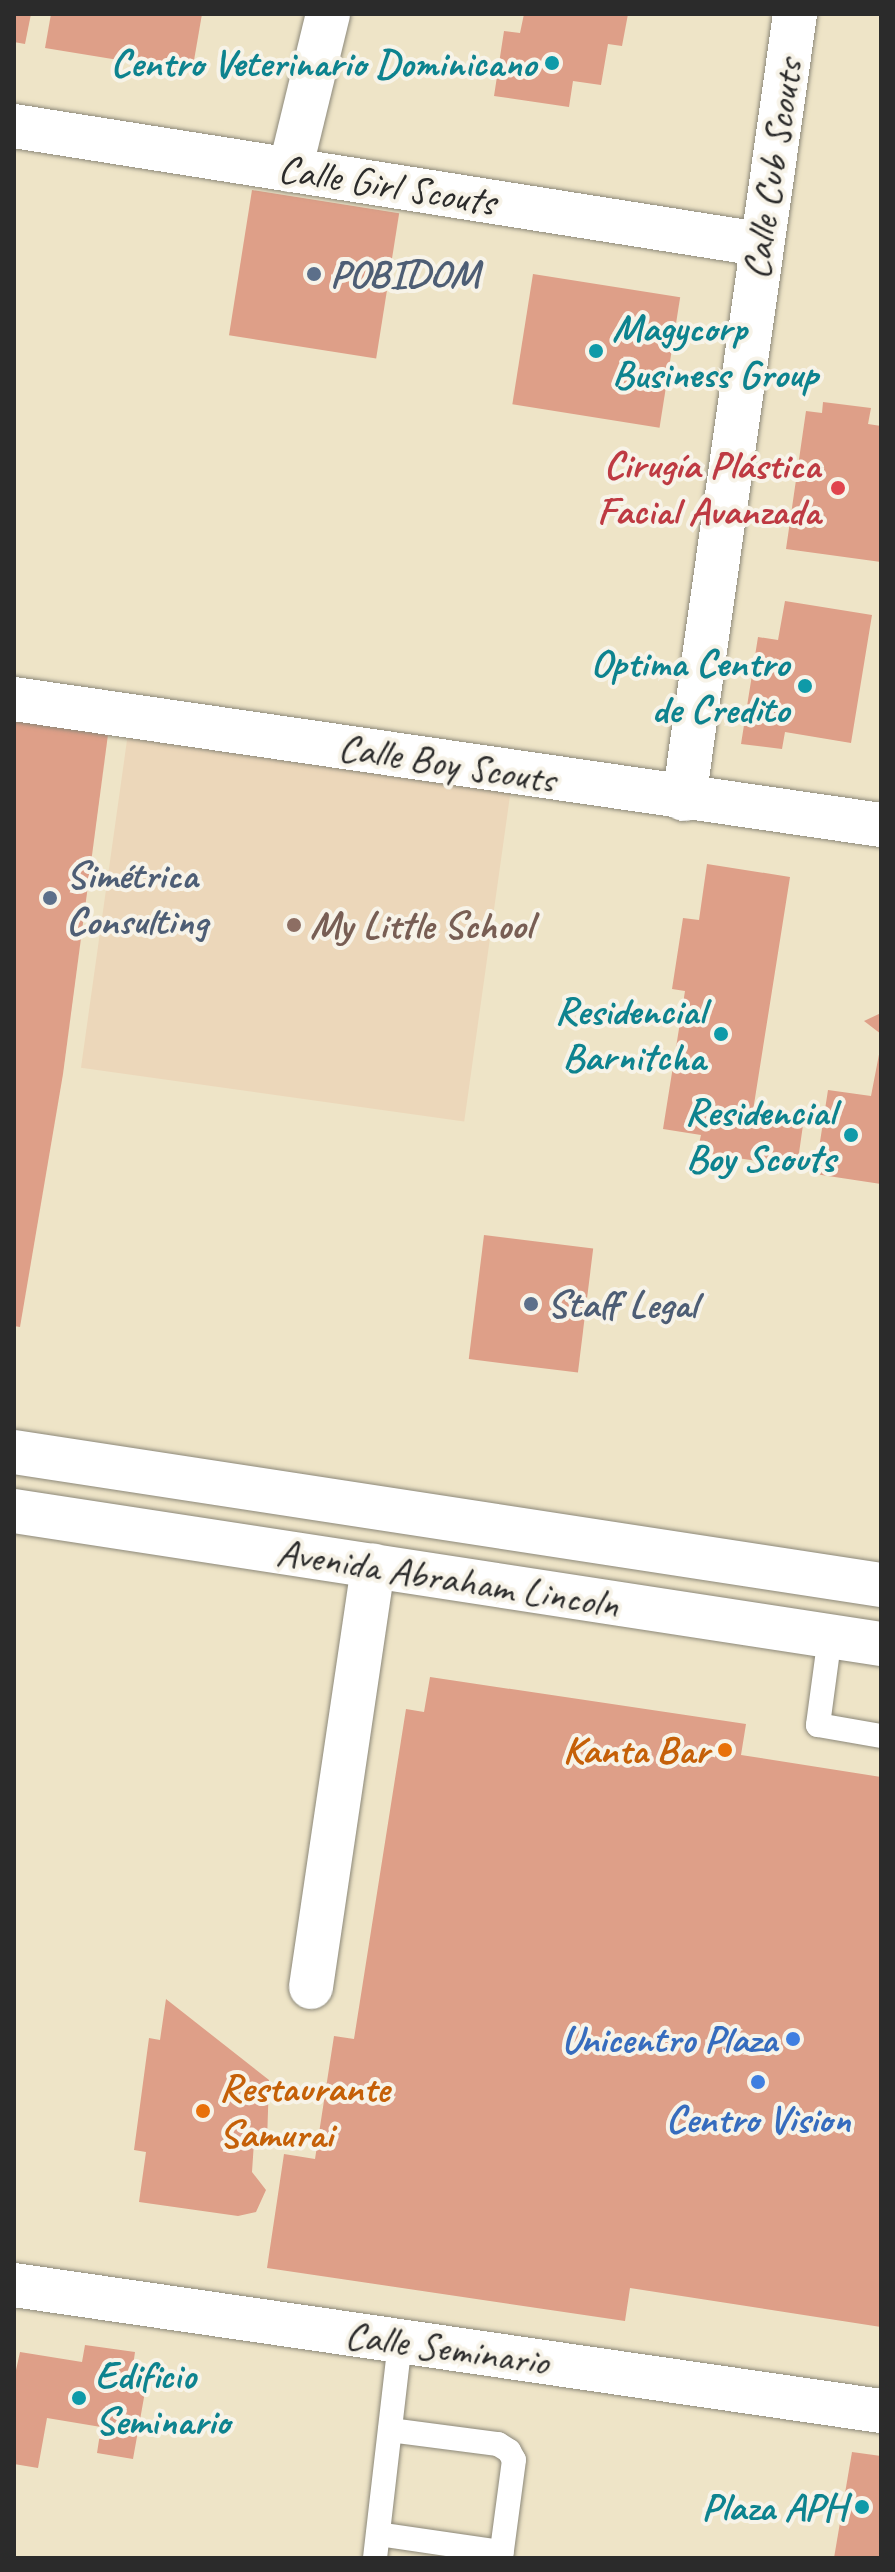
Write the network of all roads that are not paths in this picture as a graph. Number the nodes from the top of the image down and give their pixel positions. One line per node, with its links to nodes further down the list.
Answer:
1 (328, 14): 4 (street)
2 (795, 14): 5 (street, Calle Cub Scouts)
3 (14, 126): 4 (street, Calle Girl Scouts)
4 (290, 170): 5 (street, Calle Girl Scouts)
5 (759, 244): 7 (street, Calle Cub Scouts)
6 (14, 699): 7 (street, Calle Boy Scouts)
7 (684, 799): 8 (street, Calle Boy Scouts)
8 (881, 825)
9 (14, 1452): 12 (street, Avenida Abraham Lincoln)
10 (14, 1511): 11 (street, Avenida Abraham Lincoln)
11 (373, 1566): 13 (street, Avenida Abraham Lincoln); 16 (street)
12 (881, 1585)
13 (830, 1636): 14 (street, Avenida Abraham Lincoln); 15 (lane)
14 (881, 1644)
15 (881, 1736)
16 (311, 1987)
17 (14, 2285): 18 (street, Calle Seminario)
18 (400, 2341): 19 (street, Calle Seminario); 20 (lane)
19 (881, 2411)
20 (390, 2430): 21 (lane); 22 (lane)
21 (377, 2546): 22 (lane)
22 (502, 2555)

